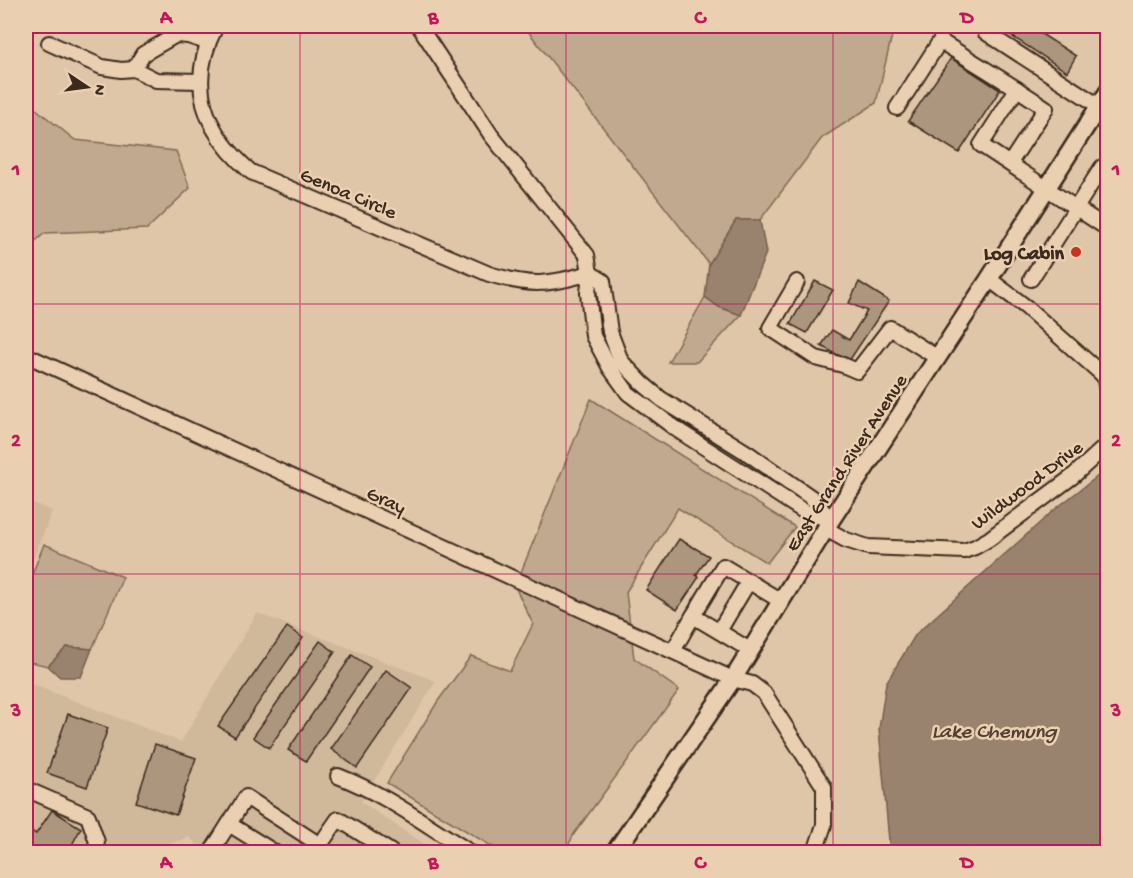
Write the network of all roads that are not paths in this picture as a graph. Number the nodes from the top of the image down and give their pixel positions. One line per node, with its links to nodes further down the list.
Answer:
1 (216, 26): 4 (street, Genoa Circle)
2 (419, 26): 16 (street)
3 (985, 32): 9 (street)
4 (207, 42): 6 (street); 7 (street, Genoa Circle)
5 (49, 43): 6 (street)
6 (134, 69): 7 (street)
7 (200, 81): 16 (street, Genoa Circle)
8 (1017, 89): 10 (street); 11 (street); 11 (street)
9 (1103, 99): 13 (main road, East Grand River Avenue)
10 (897, 108)
11 (1010, 163): 13 (street)
12 (1102, 166): 14 (street)
13 (1047, 188): 14 (street); 17 (main road, East Grand River Avenue)
14 (1076, 208): 15 (street); 18 (street)
15 (1107, 218)
16 (590, 273): 22 (street)
17 (989, 279): 21 (main road, East Grand River Avenue); 23 (street)
18 (1031, 279)
19 (797, 282): 21 (street)
20 (26, 355): 36 (street, Gray)
21 (938, 358): 30 (main road, East Grand River Avenue)
22 (615, 364): 25 (street); 26 (street)
23 (1106, 375): 24 (street)
24 (1107, 395)
25 (687, 414): 26 (street); 28 (street)
26 (676, 429): 29 (street)
27 (1107, 444): 30 (street, Wildwood Drive)
28 (782, 476): 29 (street); 30 (street)
29 (772, 491): 30 (street)
30 (829, 524): 32 (main road, East Grand River Avenue)
31 (749, 581): 32 (street); 33 (street); 34 (street)
32 (781, 601): 35 (main road, East Grand River Avenue)
33 (693, 616): 34 (street); 36 (street)
34 (719, 631): 35 (street)
35 (750, 650): 37 (main road, East Grand River Avenue)
36 (673, 651): 37 (street, Gray)
37 (733, 680): 47 (main road, East Grand River Avenue); 48 (street, Gray)
38 (338, 776): 46 (street)
39 (26, 789): 42 (street)
40 (229, 824): 41 (street); 43 (street); 44 (street)
41 (323, 850): 45 (street)
42 (94, 852)
43 (218, 852)
44 (274, 852)
45 (391, 852)
46 (470, 852)
47 (615, 852)
48 (815, 852)

